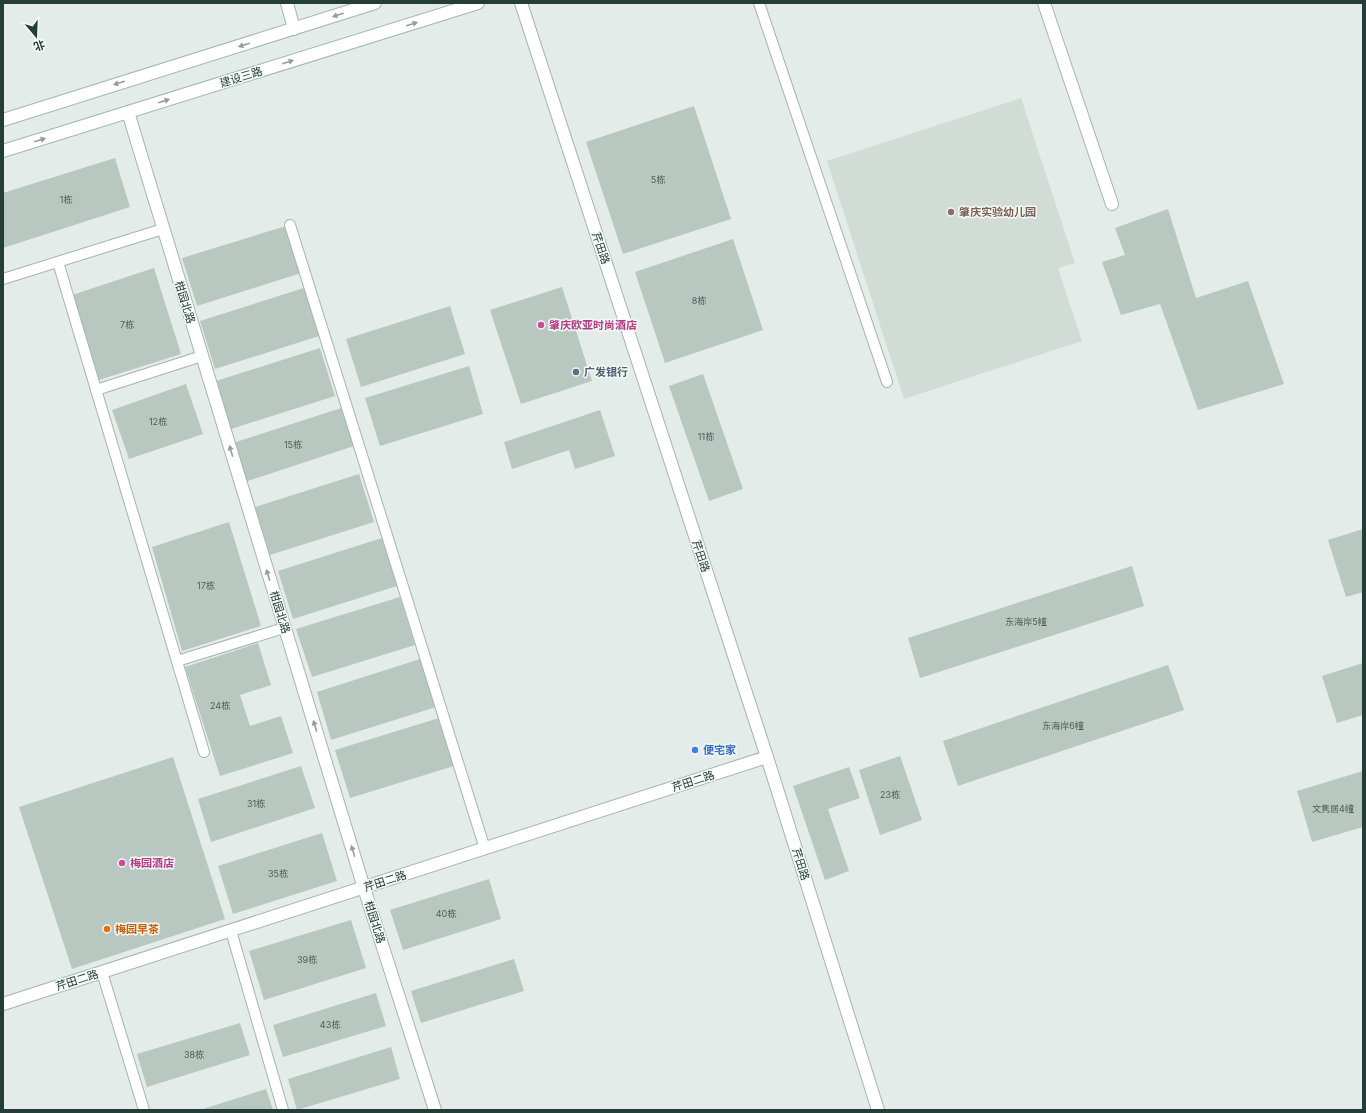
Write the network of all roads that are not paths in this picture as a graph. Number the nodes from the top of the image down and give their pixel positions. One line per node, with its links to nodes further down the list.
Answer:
1 (287, 3): 7 (street)
2 (375, 3): 7 (street, one-way to 7)
3 (478, 3): 8 (street, 建设三路, one-way to 3)
4 (521, 3): 22 (street, 芹田路)
5 (759, 3): 17 (lane)
6 (1044, 3): 11 (street)
7 (294, 29): 9 (street, one-way to 9)
8 (128, 112): 10 (street, 建设三路, one-way to 8); 13 (street, 柑园北路)
9 (3, 120)
10 (3, 152)
11 (1112, 204)
12 (290, 225): 23 (lane)
13 (163, 229): 14 (lane); 16 (street, 柑园北路)
14 (58, 262): 15 (lane); 18 (lane)
15 (3, 279)
16 (202, 356): 18 (lane); 19 (street, 柑园北路, one-way to 16)
17 (887, 382)
18 (96, 390): 20 (lane)
19 (284, 628): 20 (lane); 24 (street, 柑园北路, one-way to 19)
20 (177, 661): 21 (lane)
21 (204, 752)
22 (767, 757): 23 (street, 芹田二路); 31 (street, 芹田路)
23 (485, 849): 24 (street, 芹田二路)
24 (364, 888): 25 (street, 芹田二路); 30 (street, 柑园北路)
25 (231, 931): 26 (street, 芹田二路); 29 (lane)
26 (102, 972): 27 (street, 芹田二路); 28 (lane)
27 (3, 1004)
28 (144, 1110)
29 (283, 1110)
30 (435, 1110)
31 (878, 1110)

